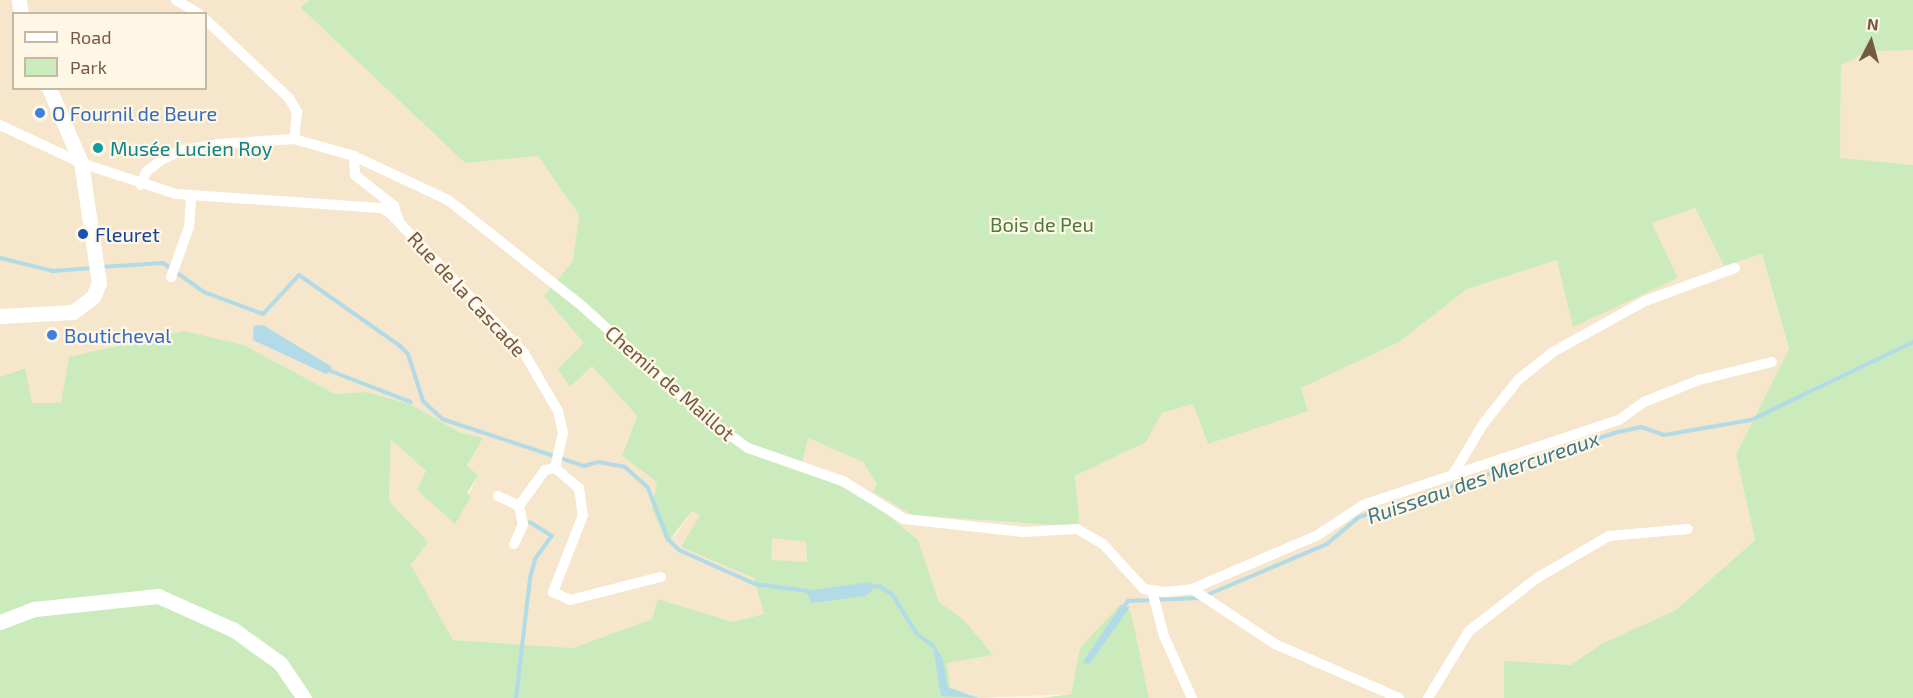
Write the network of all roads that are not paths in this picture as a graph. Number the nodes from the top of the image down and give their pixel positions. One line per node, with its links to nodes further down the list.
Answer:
1 (176, 0): 2 (street)
2 (196, 12)
3 (207, 21): 6 (street)
4 (50, 90): 8 (street)
5 (0, 125): 8 (street, Rue de la Cascade)
6 (294, 139): 7 (street, Chemin de Maillot); 9 (street, Chemin de Maillot)
7 (354, 156): 11 (street); 23 (street, Chemin de Maillot)
8 (81, 163): 9 (street, Rue de la Cascade); 14 (street)
9 (141, 184): 10 (street, Rue de la Cascade)
10 (191, 195): 11 (street, Rue de la Cascade); 13 (street)
11 (399, 221): 16 (street, Rue de la Cascade)
12 (1735, 268): 17 (street)
13 (173, 271)
14 (0, 316)
15 (1772, 362): 17 (street)
16 (556, 465): 19 (street); 22 (street)
17 (1454, 473): 24 (street)
18 (498, 496): 19 (street)
19 (519, 506): 21 (street)
20 (1688, 530): 29 (street)
21 (514, 544)
22 (661, 578)
23 (1153, 593): 24 (street); 27 (street)
24 (1198, 595): 28 (street)
25 (0, 622): 26 (street)
26 (304, 698)
27 (1192, 698)
28 (1399, 698)
29 (1428, 698)

